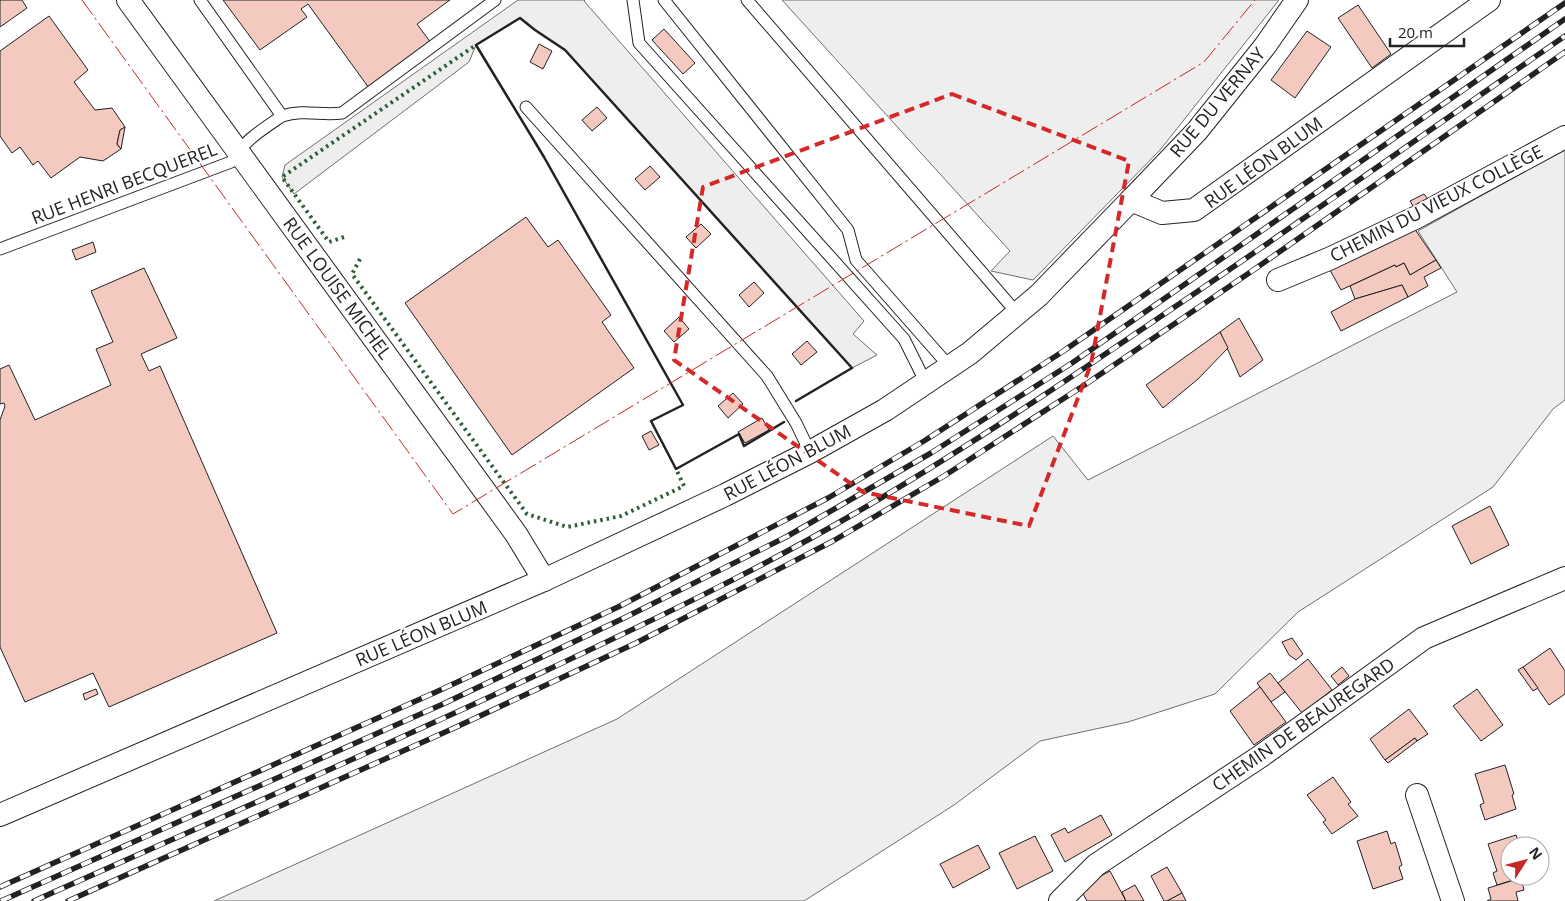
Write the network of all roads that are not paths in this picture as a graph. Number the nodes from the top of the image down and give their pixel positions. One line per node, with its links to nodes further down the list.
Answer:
1 (128, 0): 12 (street, RUE LOUISE MICHEL)
2 (200, 0): 10 (lane)
3 (495, 0): 10 (lane)
4 (633, 0): 18 (lane)
5 (664, 0): 17 (lane)
6 (747, 0): 16 (lane)
7 (1297, 0): 13 (street, RUE DU VERNAY)
8 (1489, 0): 13 (street, RUE LÉON BLUM)
9 (526, 108): 19 (lane)
10 (282, 116): 12 (lane, RUE HENRI BECQUEREL)
11 (1565, 137): 15 (street, CHEMIN DU VIEUX COLLÈGE)
12 (238, 150): 14 (lane, RUE HENRI BECQUEREL); 20 (street, RUE LOUISE MICHEL)
13 (1131, 200): 16 (street, RUE LÉON BLUM)
14 (0, 249)
15 (1278, 280)
16 (1017, 313): 17 (street, RUE LÉON BLUM)
17 (949, 366): 18 (street, RUE LÉON BLUM)
18 (926, 383): 19 (street, RUE LÉON BLUM)
19 (810, 452): 20 (street, RUE LÉON BLUM)
20 (544, 580): 23 (street, RUE LÉON BLUM)
21 (1562, 584): 24 (street, CHEMIN DE BEAUREGARD)
22 (1416, 795): 25 (street)
23 (0, 815)
24 (1060, 901)
25 (1453, 901)

